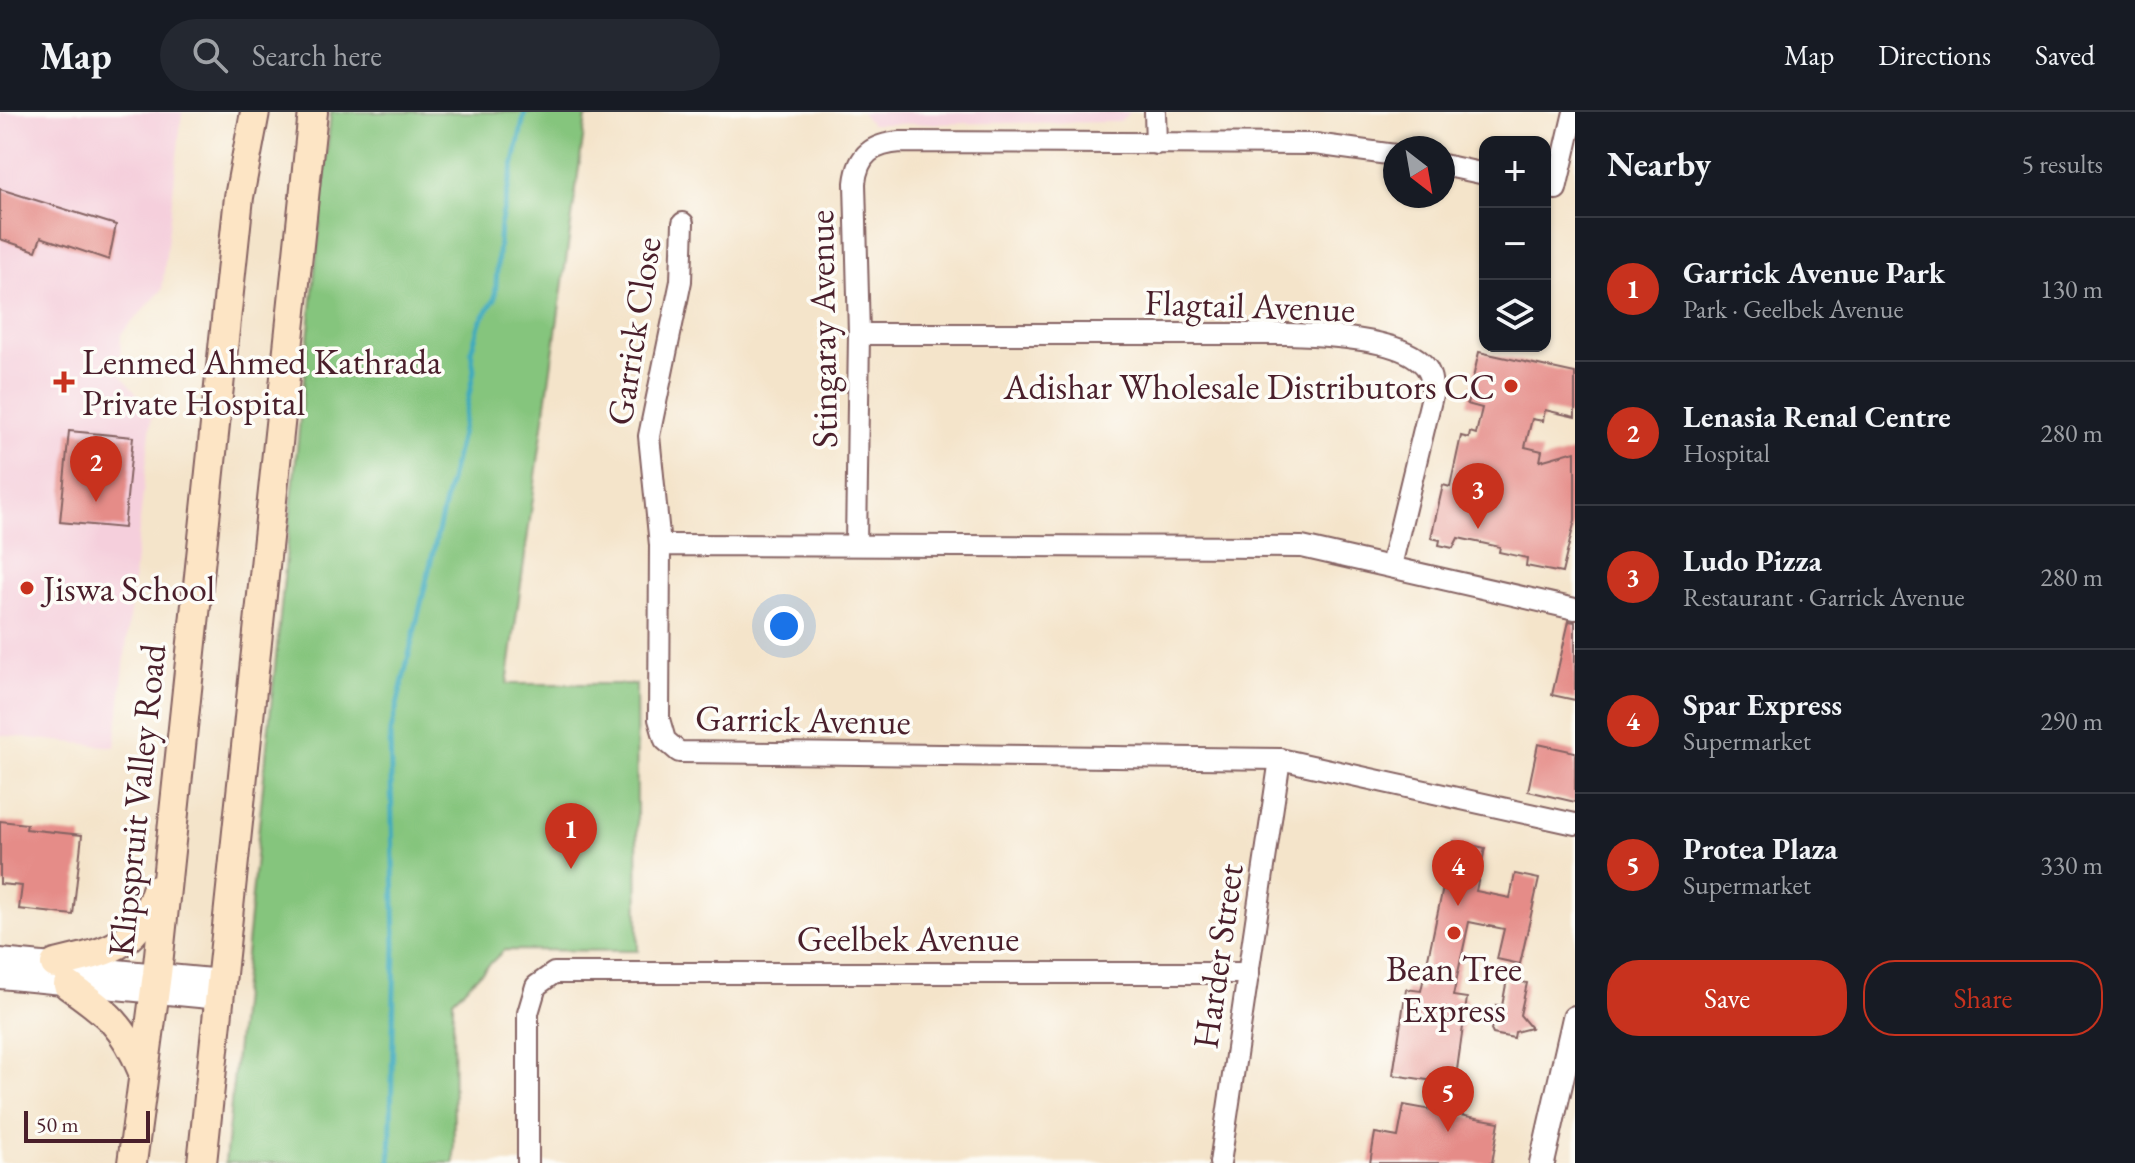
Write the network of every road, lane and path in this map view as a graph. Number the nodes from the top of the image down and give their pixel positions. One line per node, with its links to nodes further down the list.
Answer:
1 (255, 112): 18 (main road, Klipspruit Valley Road)
2 (313, 112): 23 (main road)
3 (1155, 112): 5 (street)
4 (1574, 112): 9 (street)
5 (1156, 144): 6 (street); 11 (street, Stingaray Avenue)
6 (1383, 153)
7 (1455, 168): 8 (street)
8 (1479, 173)
9 (1559, 189)
10 (683, 223): 12 (street, Garrick Close)
11 (859, 334): 13 (street, Stingaray Avenue); 14 (street, Flagtail Avenue)
12 (660, 545): 13 (street); 16 (street, Garrick Avenue)
13 (856, 545): 14 (street)
14 (1391, 566): 15 (street)
15 (1575, 609)
16 (1280, 759): 17 (street, Garrick Avenue); 19 (street, Harder Street)
17 (1575, 824)
18 (171, 837): 21 (main road); 22 (main road, Klipspruit Valley Road)
19 (1249, 973): 28 (street, Geelbek Avenue); 29 (street, Harder Street)
20 (0, 974): 21 (street)
21 (62, 975): 22 (street); 25 (main road)
22 (155, 984): 23 (street); 25 (main road, Klipspruit Valley Road)
23 (221, 989): 27 (main road)
24 (1575, 1018): 30 (street)
25 (142, 1070): 26 (main road, Klipspruit Valley Road)
26 (132, 1163)
27 (202, 1163)
28 (528, 1163)
29 (1220, 1163)
30 (1542, 1163)

